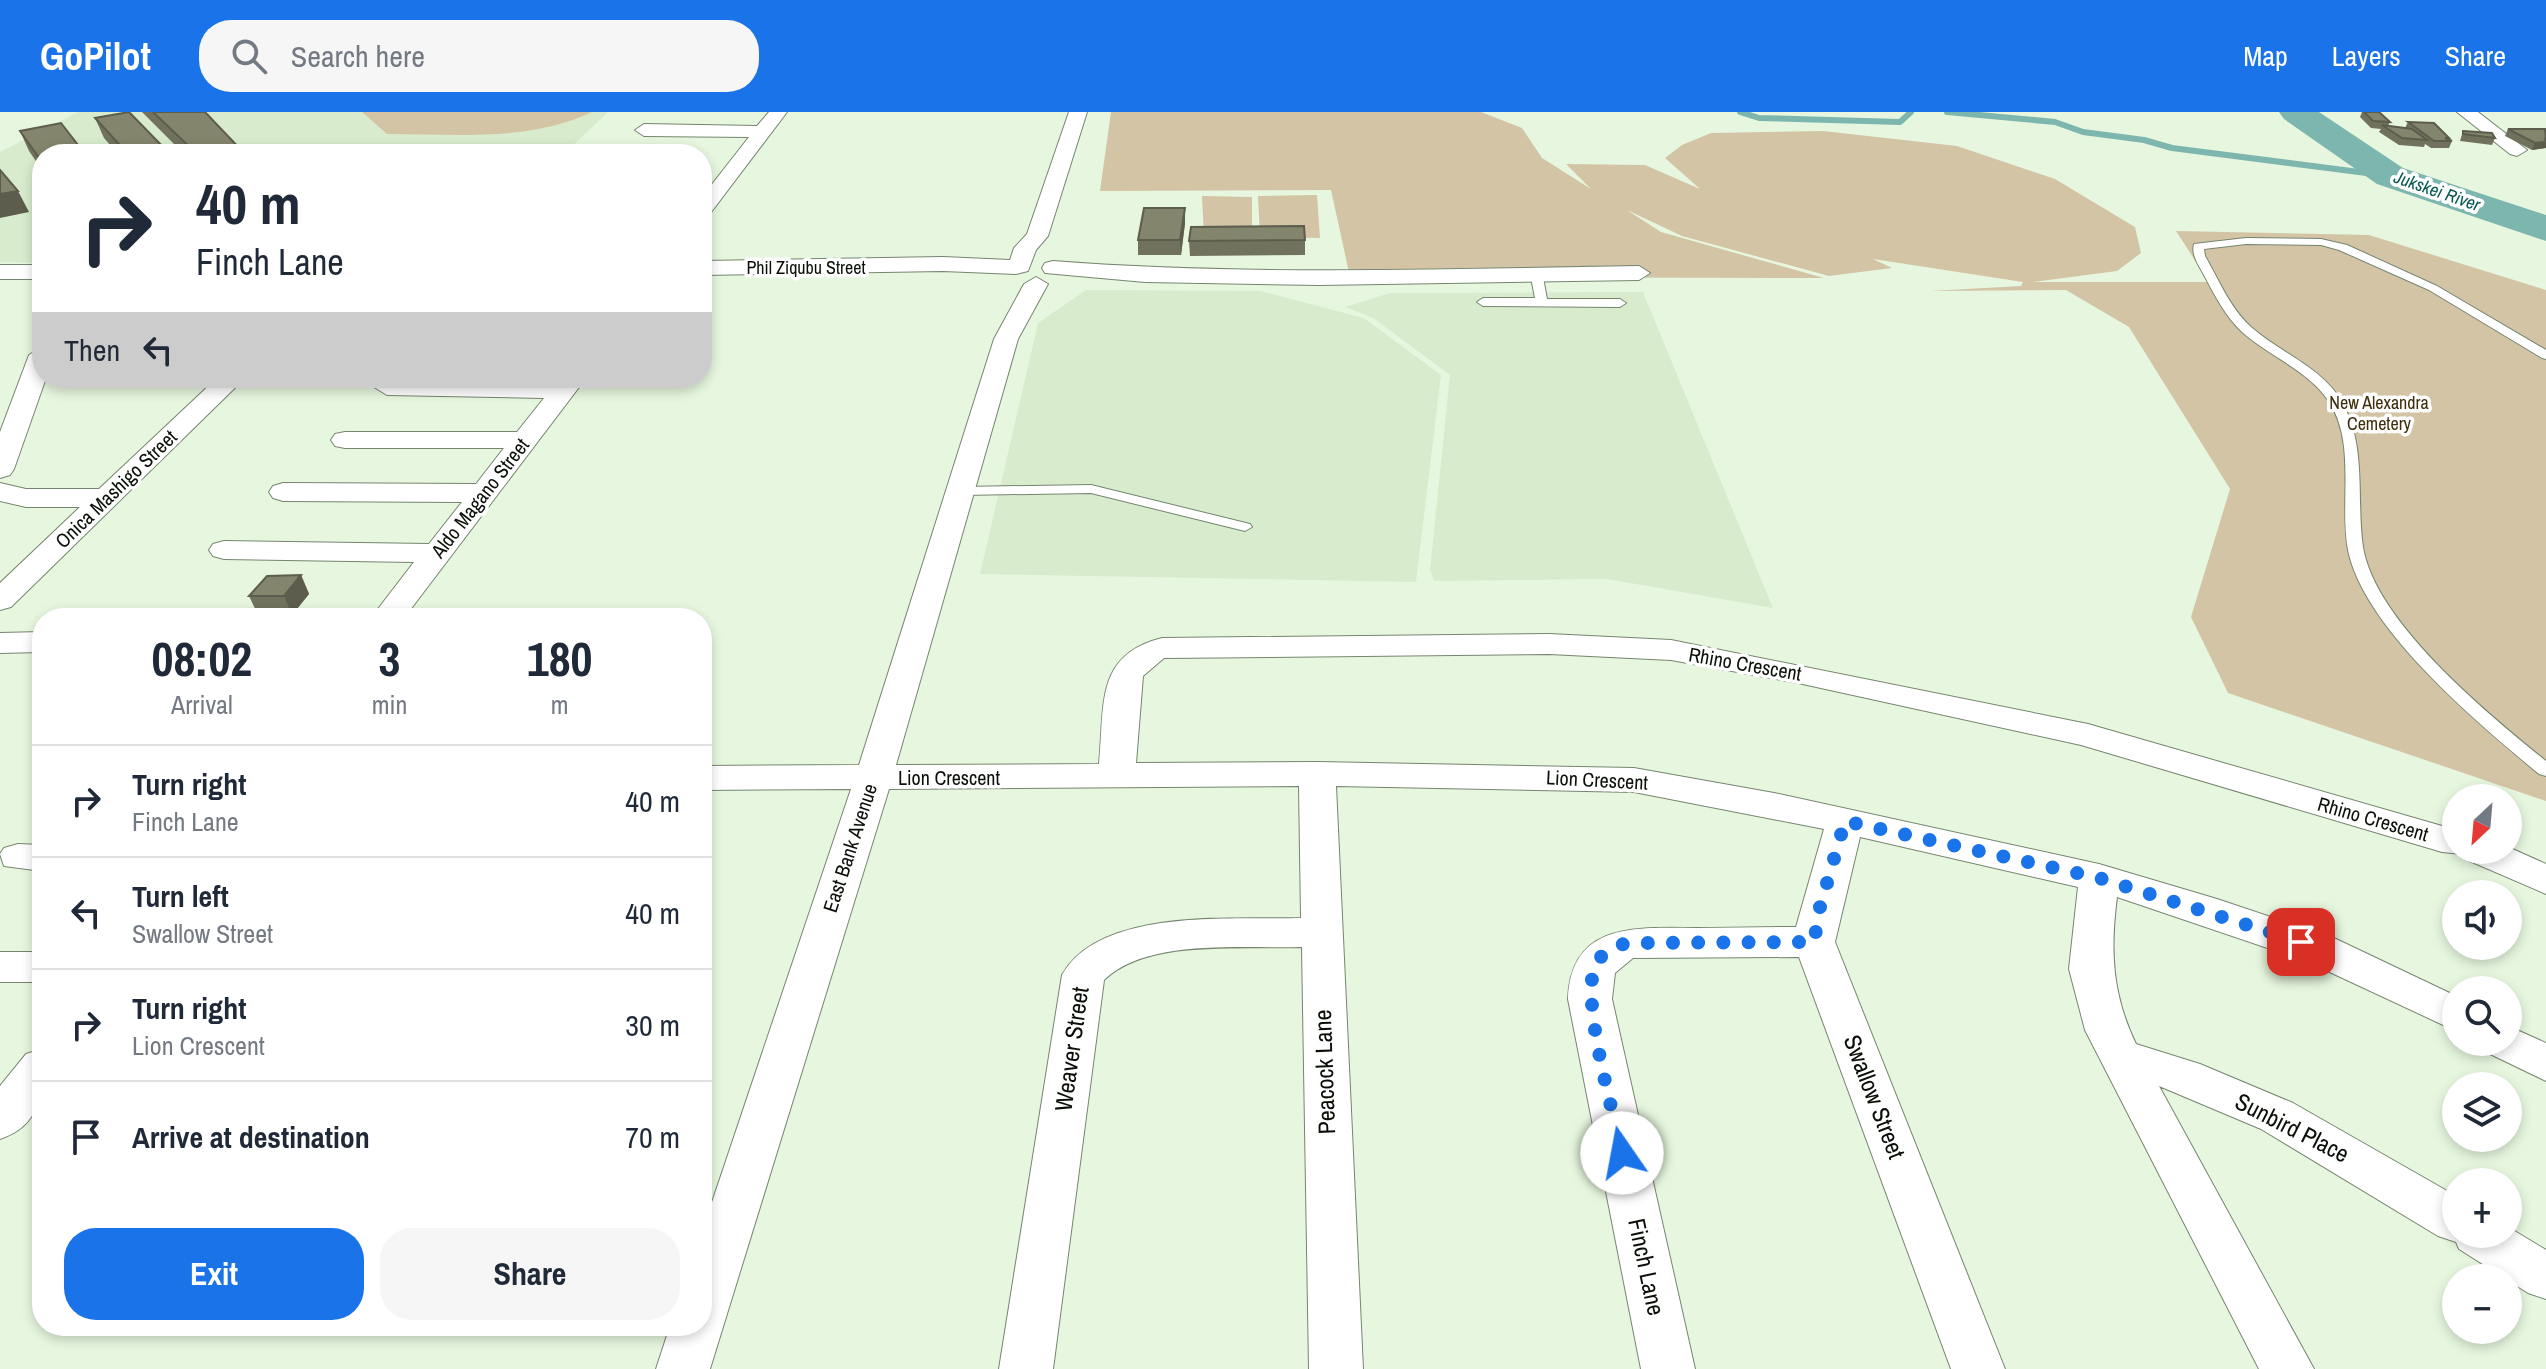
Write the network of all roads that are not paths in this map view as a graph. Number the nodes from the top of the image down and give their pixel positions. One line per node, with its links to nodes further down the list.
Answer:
1 (778, 112): 5 (street)
2 (1078, 112): 16 (street)
3 (2466, 112): 6 (street)
4 (644, 130): 5 (street)
5 (762, 132): 8 (street)
6 (2517, 150)
7 (716, 155): 8 (street)
8 (745, 155): 10 (street)
9 (712, 182): 10 (street)
10 (724, 182): 11 (street)
11 (712, 197)
12 (712, 268): 16 (street, Phil Ziqubu Street)
13 (0, 272): 14 (street)
14 (32, 272)
15 (1536, 272): 16 (street, Phil Ziqubu Street); 17 (street, Phil Ziqubu Street); 19 (lane)
16 (1031, 273): 28 (street, East Bank Avenue)
17 (1639, 273)
18 (1483, 302): 19 (lane)
19 (1542, 302): 20 (lane)
20 (1620, 303)
21 (2546, 355): 40 (lane)
22 (32, 382): 27 (street)
23 (222, 388): 32 (street, Onica Mashigo Street)
24 (565, 388): 26 (street, Aldo Magano Street)
25 (345, 440): 26 (street)
26 (524, 440): 31 (street, Aldo Magano Street)
27 (0, 469)
28 (961, 491): 33 (lane); 44 (street, East Bank Avenue)
29 (0, 492): 32 (street)
30 (283, 492): 31 (street)
31 (484, 493): 35 (street, Aldo Magano Street)
32 (106, 498): 36 (street, Onica Mashigo Street)
33 (1245, 527)
34 (224, 550): 35 (street)
35 (437, 553): 37 (street, Aldo Magano Street)
36 (0, 600)
37 (395, 608)
38 (32, 642): 39 (street)
39 (0, 643)
40 (2546, 770)
41 (1317, 774): 42 (street, Lion Crescent); 45 (street, Lion Crescent); 50 (street, Peacock Lane)
42 (1116, 777): 44 (street, Lion Crescent); 46 (street, Rhino Crescent)
43 (712, 778): 44 (street, Lion Crescent)
44 (873, 779): 61 (street, East Bank Avenue)
45 (1845, 821): 48 (street, Lion Crescent); 51 (street)
46 (2442, 839)
47 (2510, 864): 49 (street)
48 (2099, 878): 54 (street, Lion Crescent); 56 (street)
49 (2546, 880)
50 (1320, 932): 64 (street, Weaver Street); 65 (street, Peacock Lane)
51 (1814, 942): 66 (street, Finch Lane); 67 (street, Swallow Street)
52 (0, 967): 53 (street)
53 (32, 967)
54 (2442, 1008)
55 (2522, 1051): 57 (street)
56 (2119, 1056): 58 (street, Sunbird Place); 68 (street)
57 (2546, 1064)
58 (2442, 1213)
59 (2499, 1248): 60 (street)
60 (2546, 1277)
61 (712, 1278)
62 (693, 1336): 63 (street)
63 (683, 1369)
64 (1026, 1369)
65 (1336, 1369)
66 (1668, 1369)
67 (1978, 1369)
68 (2287, 1369)

